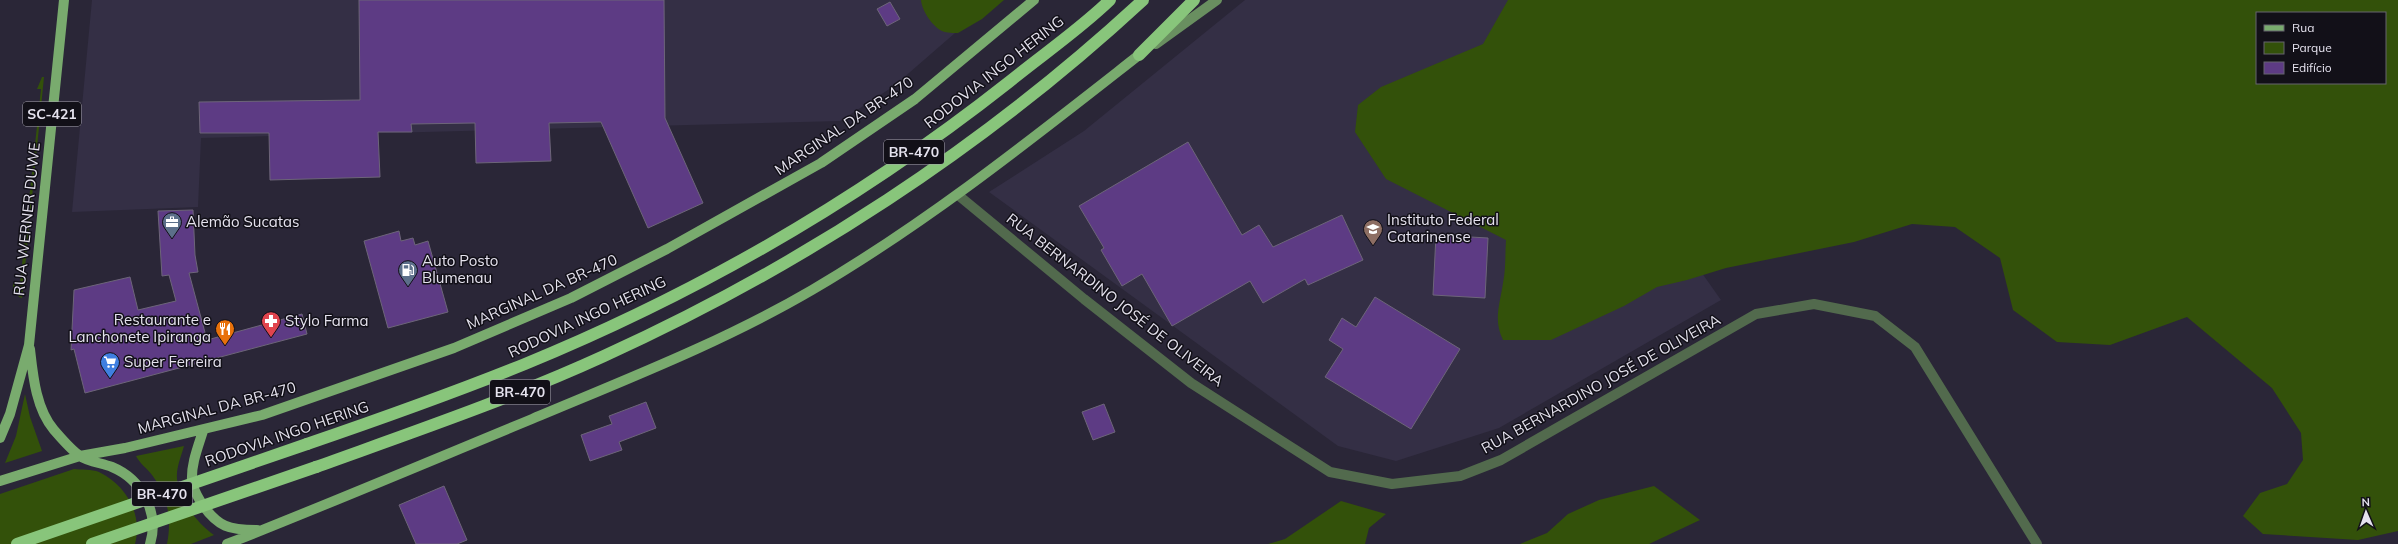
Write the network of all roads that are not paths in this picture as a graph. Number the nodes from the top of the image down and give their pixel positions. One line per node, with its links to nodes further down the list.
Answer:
1 (64, 0): 9 (main road, RUA WERNER DUWE / SC-421)
2 (1034, 0): 10 (main road, MARGINAL DA BR-470)
3 (1110, 0): 15 (highway, RODOVIA INGO HERING / BR-470, bridge)
4 (1143, 0): 16 (highway, BR-470, bridge)
5 (1194, 0): 7 (highway)
6 (1217, 0): 7 (main road)
7 (1139, 56): 8 (main road)
8 (958, 195): 14 (main road); 19 (street, RUA BERNARDINO JOSÉ DE OLIVEIRA)
9 (29, 345): 11 (main road, RUA WERNER DUWE / SC-421); 12 (main road, RUA WERNER DUWE / SC-421)
10 (204, 431): 12 (main road, MARGINAL DA BR-470); 14 (main road)
11 (0, 438)
12 (80, 456): 13 (main road, MARGINAL DA BR-470); 17 (main road)
13 (0, 481)
14 (262, 530): 18 (main road)
15 (17, 544)
16 (92, 544)
17 (150, 544)
18 (227, 544)
19 (2037, 544)

